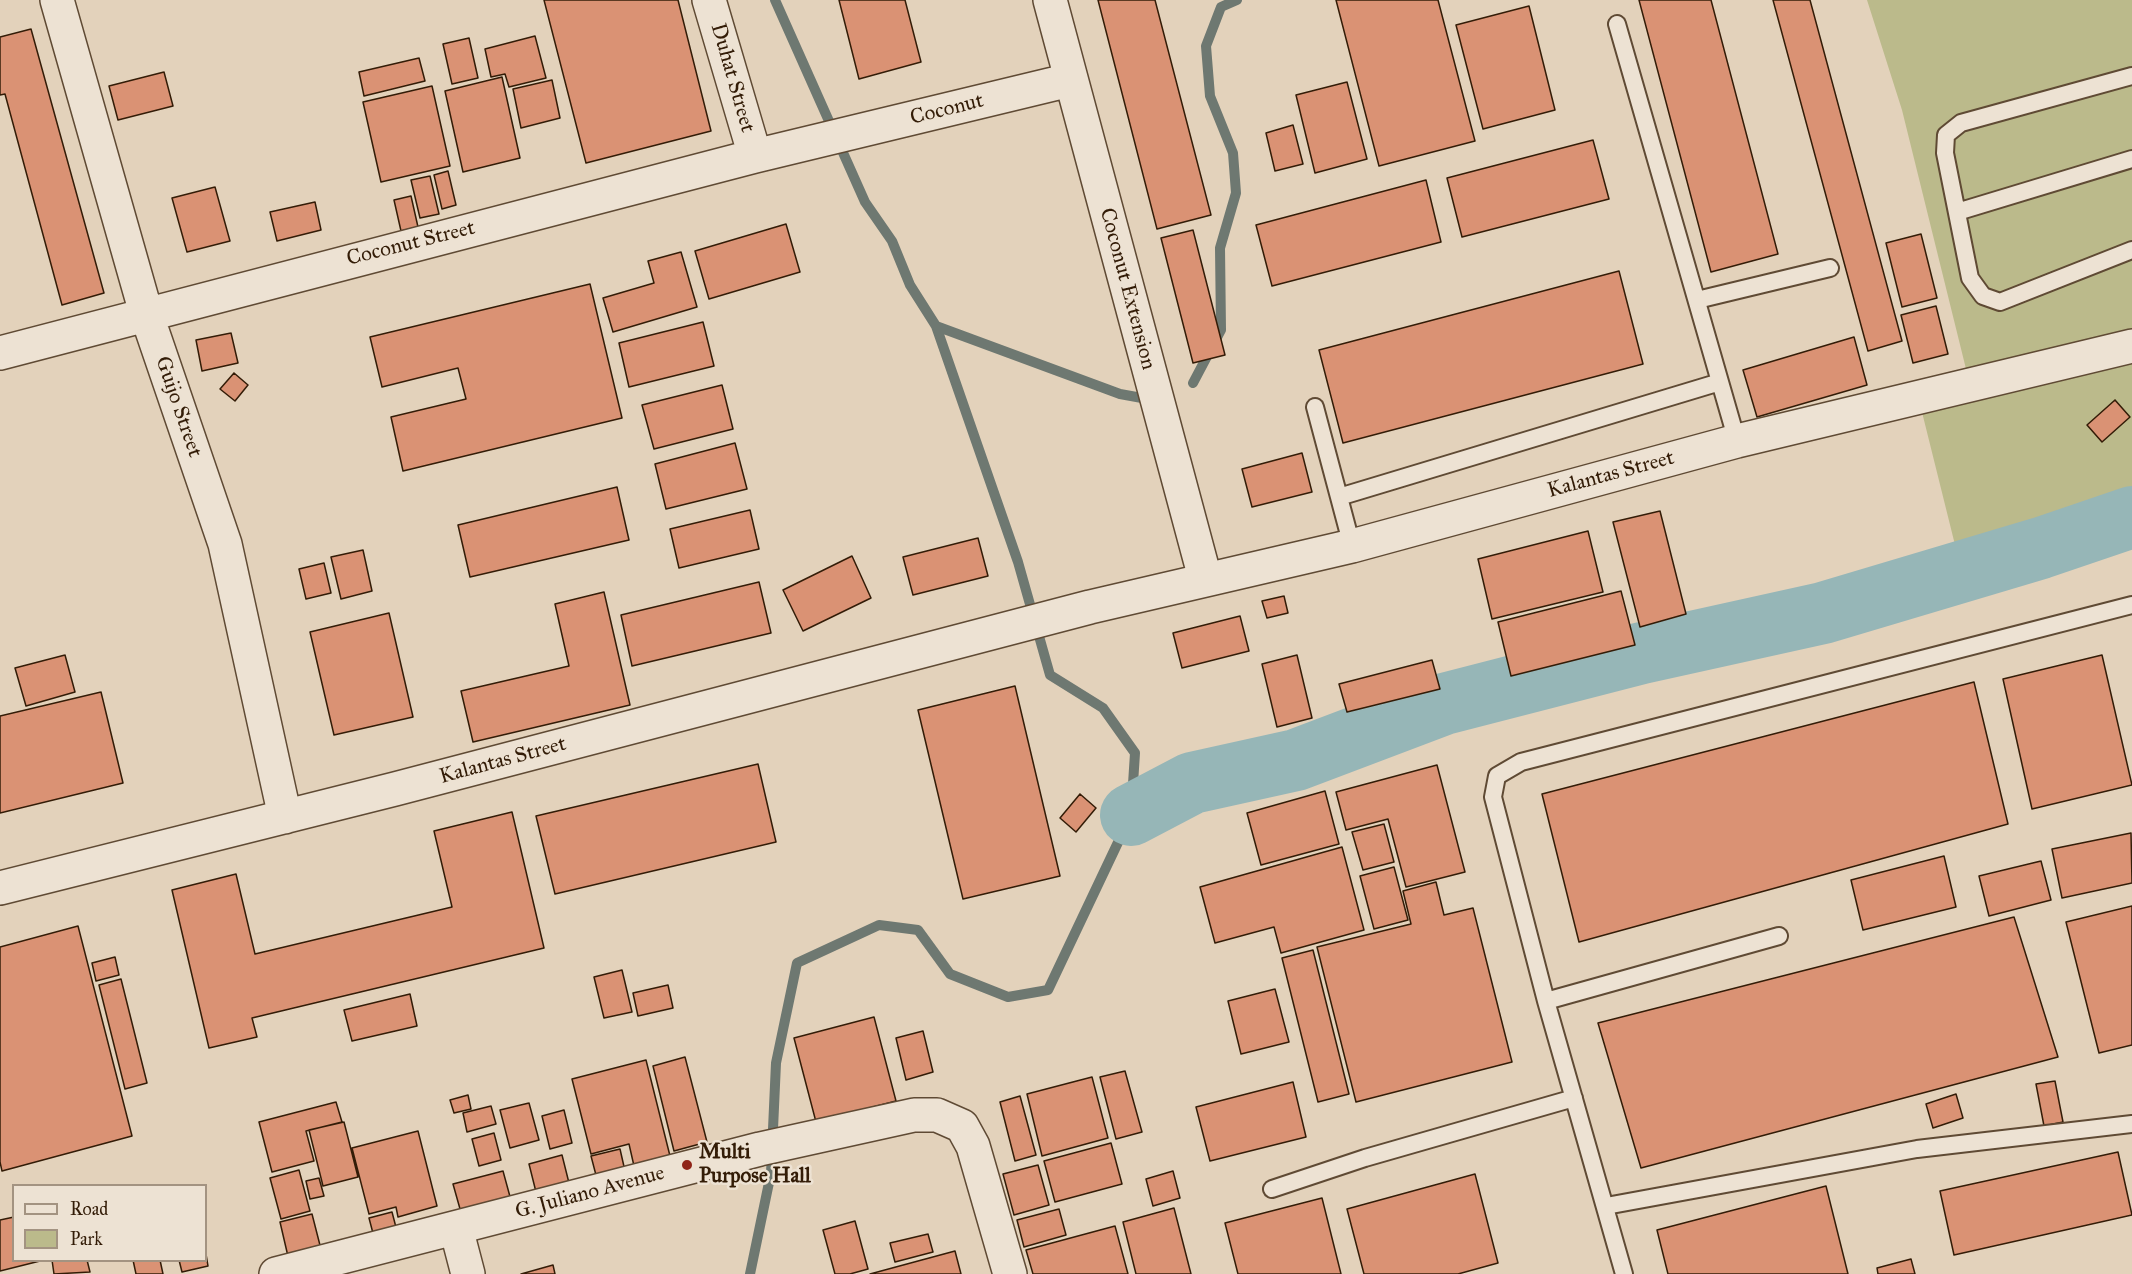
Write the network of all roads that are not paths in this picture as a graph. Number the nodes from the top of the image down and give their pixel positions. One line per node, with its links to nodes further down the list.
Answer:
1 (57, 0): 14 (street, Guijo Street)
2 (709, 0): 8 (street, Duhat Street)
3 (1050, 0): 6 (street, Coconut Extension)
4 (1617, 24): 13 (lane)
5 (2132, 76): 10 (lane)
6 (1070, 80): 7 (street, Coconut); 22 (street, Coconut Extension)
7 (823, 140): 8 (street, Coconut Street)
8 (755, 156): 14 (street, Coconut Street)
9 (2132, 159): 10 (lane)
10 (1957, 212): 11 (lane)
11 (2132, 250)
12 (1830, 268): 13 (lane)
13 (1697, 300): 17 (lane)
14 (146, 313): 16 (street, Coconut Street); 24 (street, Guijo Street)
15 (2132, 346): 19 (street, Kalantas Street)
16 (0, 353)
17 (1720, 381): 19 (lane); 20 (lane)
18 (1315, 407): 20 (lane)
19 (1737, 441): 21 (street, Kalantas Street)
20 (1339, 496): 21 (lane)
21 (1352, 546): 22 (street, Kalantas Street)
22 (1205, 578): 24 (street, Kalantas Street)
23 (2132, 605): 27 (lane)
24 (285, 817): 25 (street, Kalantas Street)
25 (0, 888)
26 (1779, 936): 27 (lane)
27 (1546, 1001): 28 (lane)
28 (1574, 1098): 30 (lane); 31 (lane)
29 (2132, 1124): 31 (lane)
30 (1272, 1189)
31 (1606, 1206): 36 (lane)
32 (456, 1228): 33 (street, G. Juliano Avenue); 34 (street); 35 (street, G. Juliano Avenue)
33 (276, 1274)
34 (468, 1274)
35 (1010, 1274)
36 (1624, 1274)

